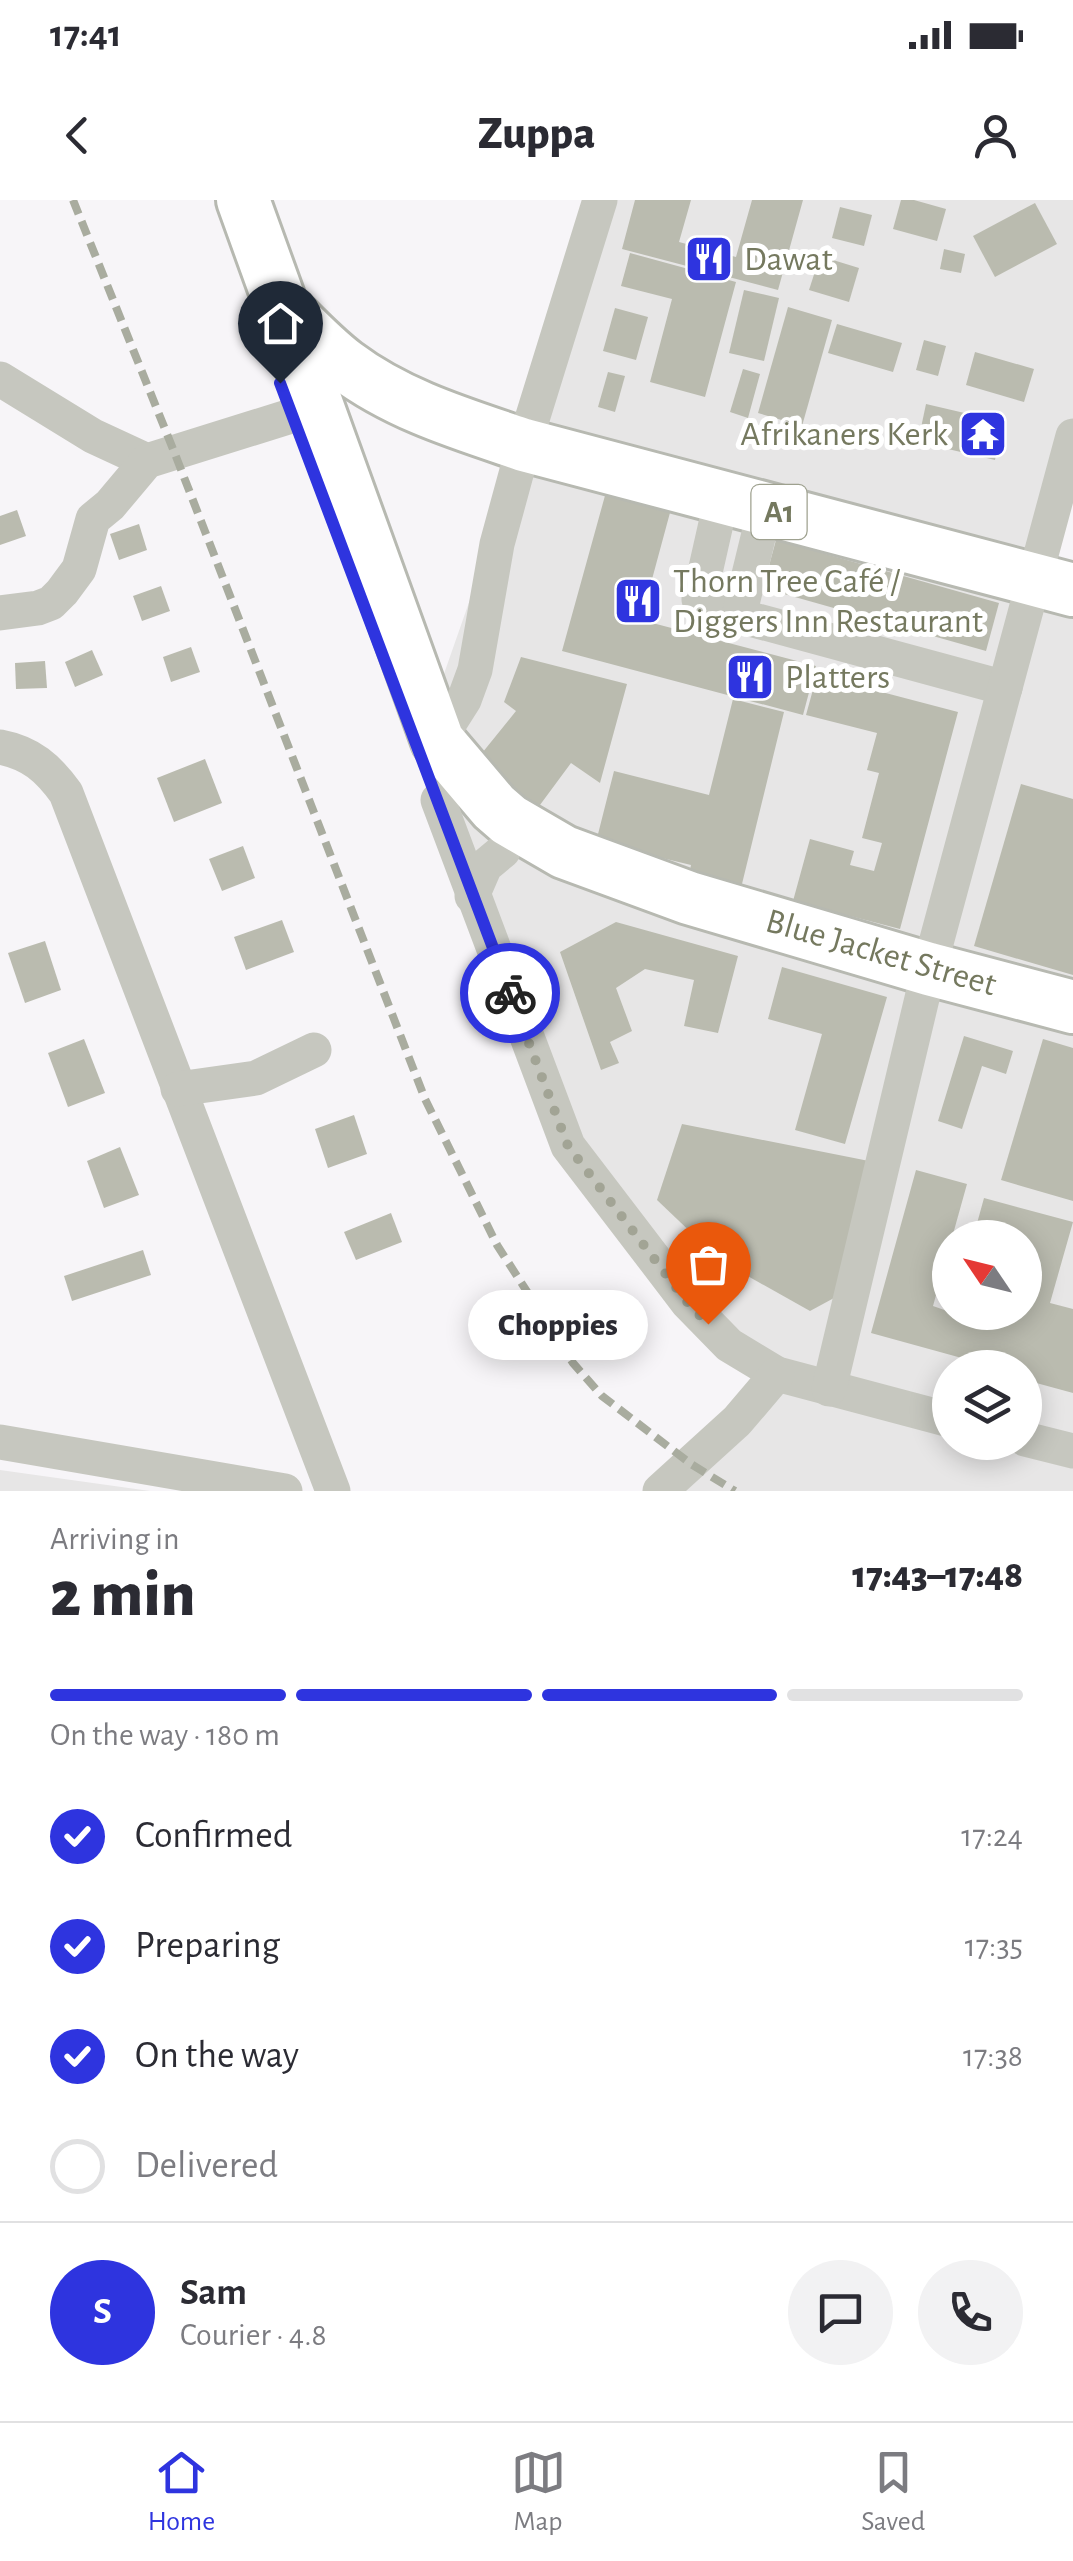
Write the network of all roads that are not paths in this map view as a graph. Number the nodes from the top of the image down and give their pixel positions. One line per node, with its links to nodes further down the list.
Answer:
1 (216, 200): 6 (highway, Blue Jacket Street / A1)
2 (243, 200): 4 (highway, Blue Jacket Street / A1)
3 (600, 200): 8 (street)
4 (283, 307): 8 (highway, A1); 14 (highway, Blue Jacket Street / A1)
5 (0, 378): 9 (street)
6 (291, 416): 9 (street); 14 (highway, Blue Jacket Street / A1)
7 (1073, 436): 11 (street)
8 (524, 445): 10 (highway, A1); 14 (street)
9 (147, 461): 12 (street)
10 (744, 503): 11 (highway, A1); 13 (street)
11 (1054, 585): 13 (street)
12 (0, 613)
13 (1005, 688): 20 (street)
14 (428, 746): 16 (highway, Blue Jacket Street / A1); 19 (highway, Blue Jacket Street / A1)
15 (0, 747): 23 (street)
16 (438, 800): 17 (highway, Blue Jacket Street / A1); 18 (street)
17 (503, 851): 18 (street); 19 (highway, Blue Jacket Street / A1)
18 (472, 896): 24 (street)
19 (690, 898): 20 (highway, Blue Jacket Street / A1)
20 (929, 969): 21 (highway, Blue Jacket Street / A1); 25 (street)
21 (1073, 1007)
22 (314, 1050): 23 (street)
23 (178, 1090): 31 (street)
24 (777, 1374): 25 (street); 32 (street)
25 (829, 1389): 26 (street)
26 (932, 1415)
27 (0, 1442): 30 (street)
28 (1042, 1443): 29 (street)
29 (1073, 1451)
30 (285, 1491)
31 (334, 1491)
32 (660, 1491)

